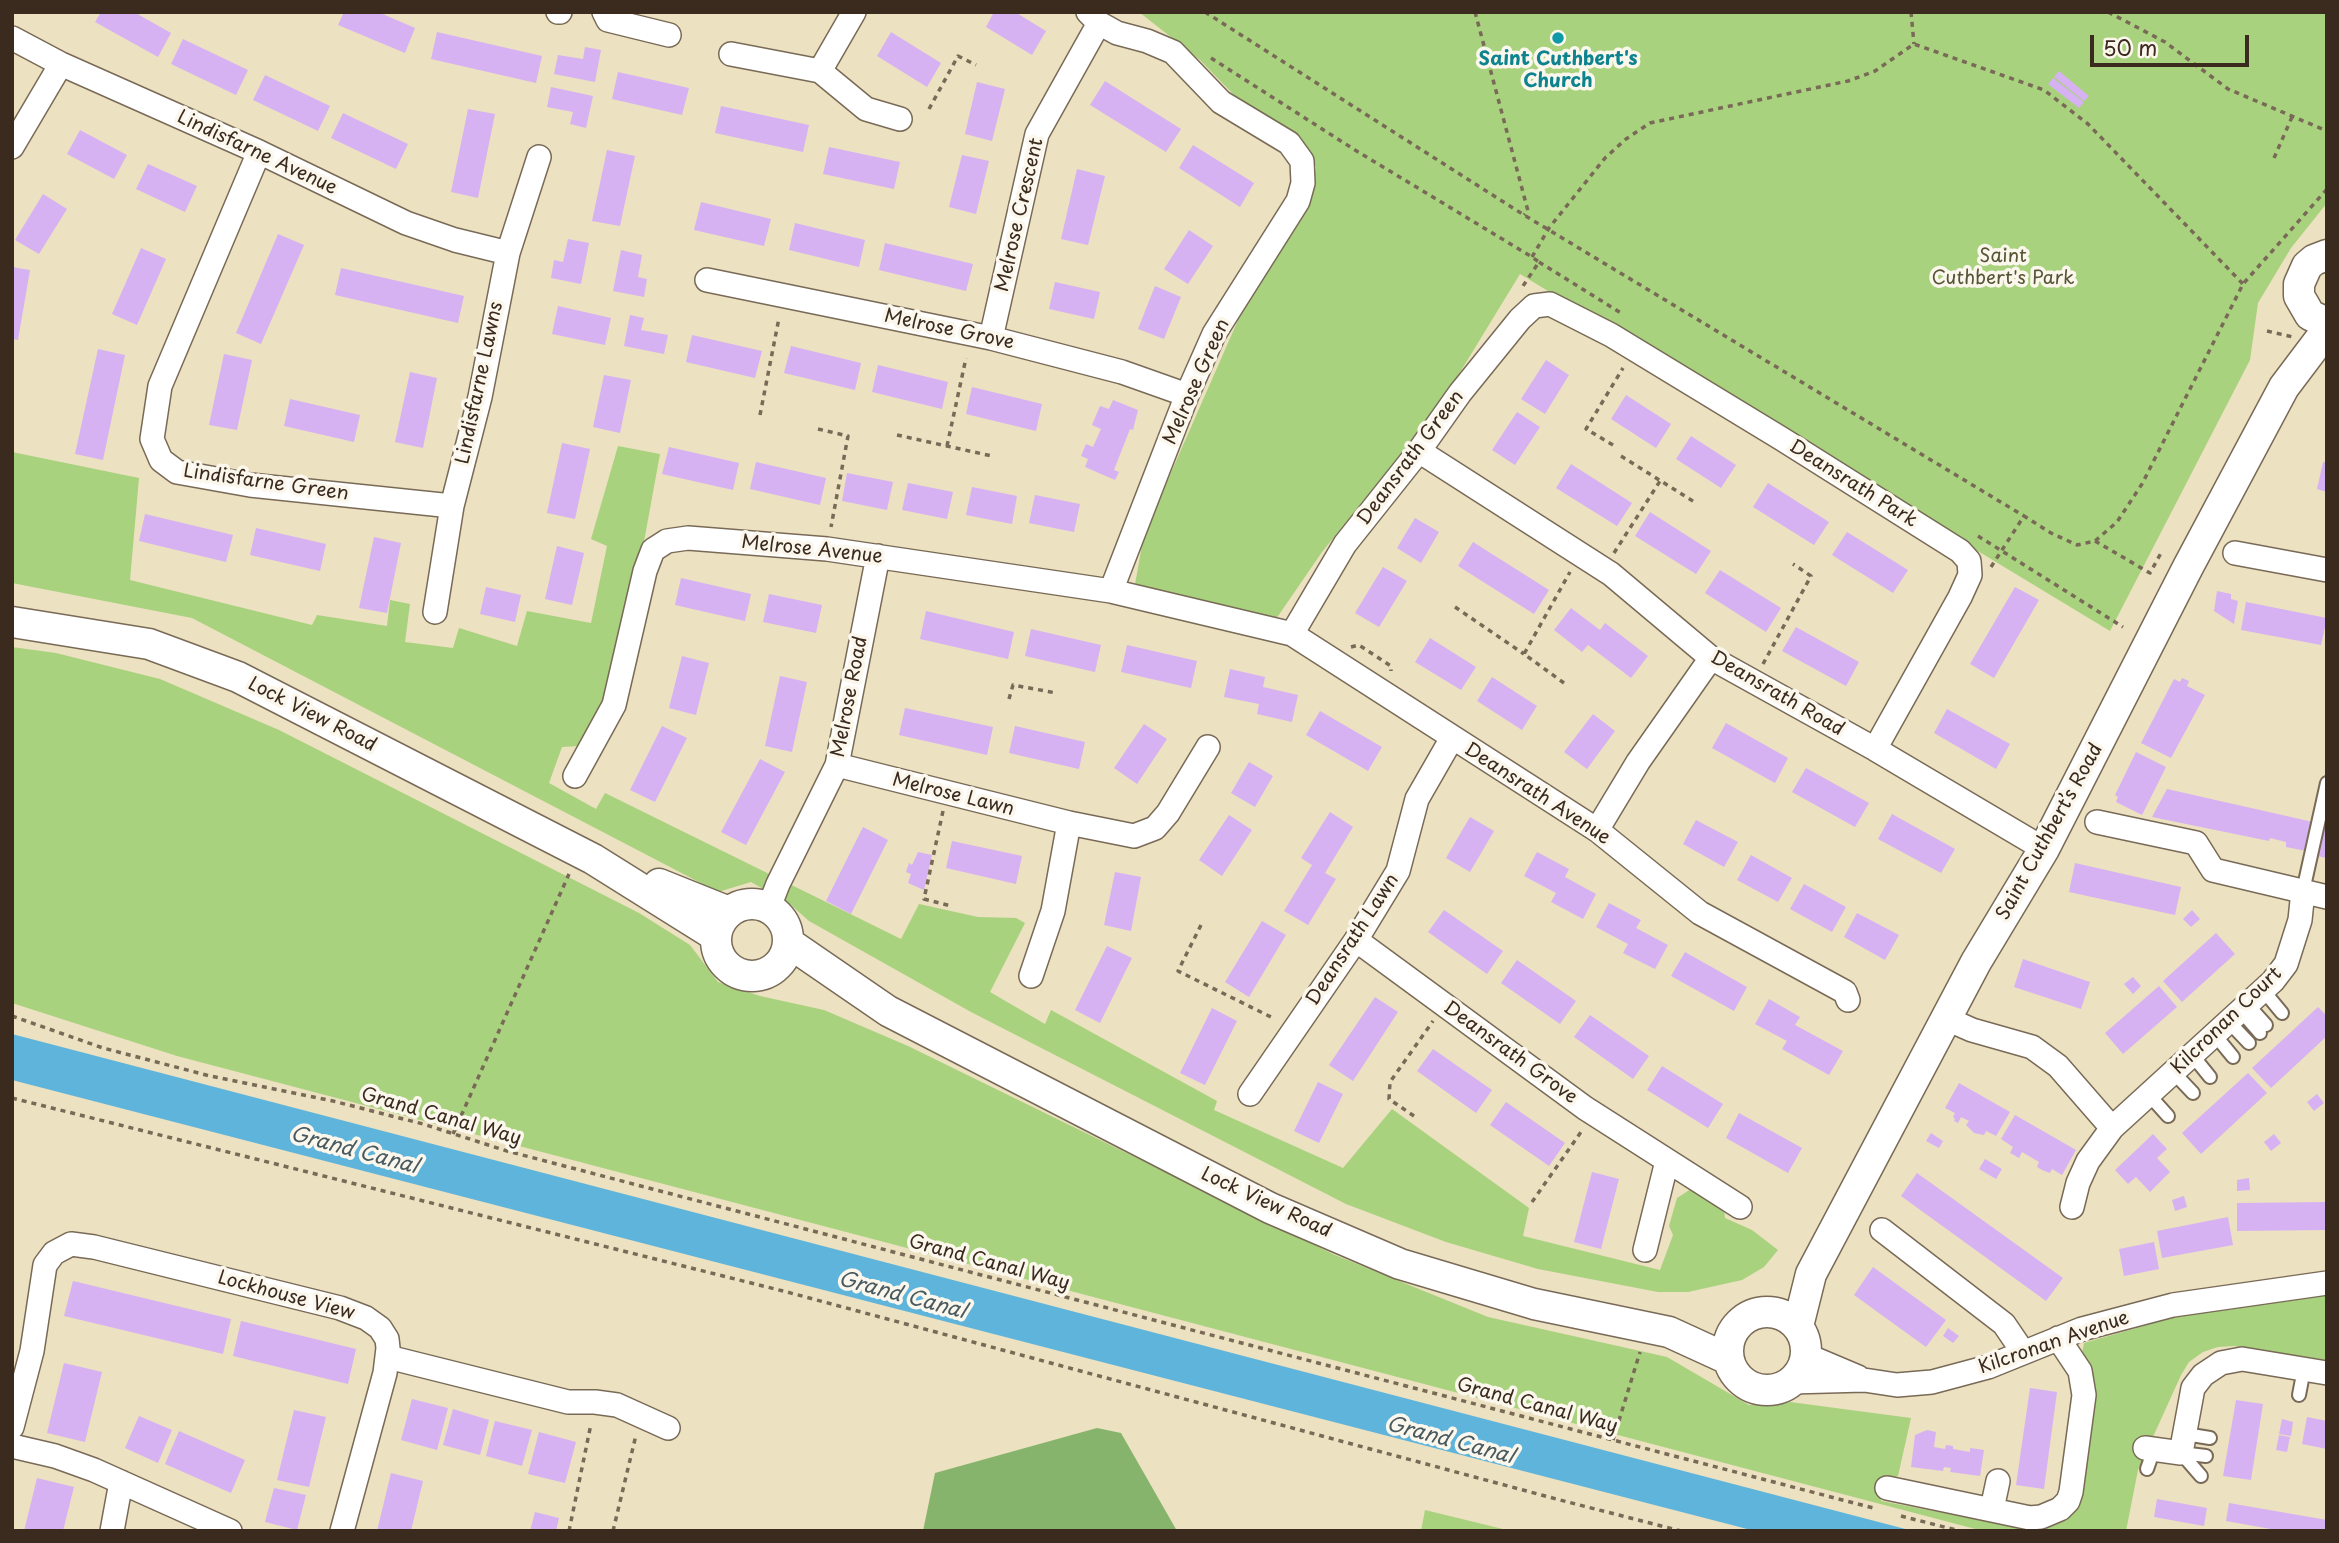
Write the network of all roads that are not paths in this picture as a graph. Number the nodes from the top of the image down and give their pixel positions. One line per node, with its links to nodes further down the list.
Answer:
1 (604, 12): 4 (street)
2 (854, 12): 8 (street)
3 (1093, 18): 19 (street, Melrose Crescent); 21 (street, Melrose Green)
4 (669, 35)
5 (12, 38): 7 (street, Lindisfarne Avenue)
6 (731, 54): 8 (street)
7 (61, 64): 10 (street); 11 (street, Lindisfarne Avenue)
8 (820, 71): 9 (street)
9 (900, 119)
10 (12, 147)
11 (259, 152): 13 (street, Lindisfarne Avenue); 23 (street, Lindisfarne Green)
12 (539, 157): 13 (street, Lindisfarne Lawns)
13 (508, 253): 23 (street, Lindisfarne Lawns)
14 (2327, 255): 17 (street, Saint Cuthbert’s Road)
15 (707, 280): 19 (street, Melrose Grove)
16 (1550, 304): 22 (street, Deansrath Green); 35 (street, Deansrath Park)
17 (2315, 314): 20 (street, Saint Cuthbert’s Road)
18 (2327, 330): 20 (street, Saint Cuthbert’s Road)
19 (991, 338): 21 (street, Melrose Grove)
20 (2284, 387): 42 (street, Saint Cuthbert’s Road)
21 (1187, 395): 27 (street, Melrose Green)
22 (1419, 451): 31 (street, Deansrath Green); 32 (street, Deansrath Road)
23 (452, 506): 28 (street, Lindisfarne Lawns)
24 (2235, 553): 26 (street)
25 (878, 556): 27 (street, Melrose Avenue); 36 (street, Melrose Road); 37 (street, Melrose Avenue)
26 (2327, 570)
27 (1111, 591): 29 (street, Melrose Avenue)
28 (435, 612)
29 (1210, 616): 31 (street, Deansrath Avenue)
30 (12, 622): 46 (street, Lock View Road)
31 (1292, 634): 33 (street, Deansrath Avenue)
32 (1711, 659): 35 (street, Deansrath Road); 41 (street)
33 (1452, 738): 41 (street, Deansrath Avenue); 47 (street, Deansrath Lawn)
34 (1208, 747): 40 (street, Melrose Lawn)
35 (1875, 749): 42 (street, Deansrath Road)
36 (837, 765): 40 (street, Melrose Lawn); 45 (street, Melrose Road)
37 (575, 776)
38 (2327, 783): 43 (lane)
39 (2097, 822): 43 (street)
40 (1069, 823): 49 (street)
41 (1597, 830): 50 (street, Deansrath Avenue)
42 (2044, 849): 53 (street, Saint Cuthbert’s Road)
43 (2303, 891): 44 (street); 51 (street, Kilcronan Court)
44 (2327, 897)
45 (769, 907): 46 (street); 48 (street)
46 (722, 924): 48 (street)
47 (1356, 940): 60 (street, Deansrath Lawn); 64 (street, Deansrath Grove)
48 (782, 955): 74 (street, Lock View Road)
49 (1031, 976)
50 (1848, 1000)
51 (2239, 1013): 52 (lane); 54 (lane); 55 (lane); 56 (lane); 57 (street, Kilcronan Court)
52 (2282, 1013)
53 (1947, 1018): 63 (street); 69 (street, Saint Cuthbert’s Road)
54 (2263, 1029)
55 (2249, 1043)
56 (2233, 1057)
57 (2185, 1063): 58 (lane); 59 (lane); 61 (street, Kilcronan Court)
58 (2208, 1079)
59 (2193, 1093)
60 (1250, 1094)
61 (2150, 1096): 62 (lane); 63 (street, Kilcronan Court)
62 (2168, 1116)
63 (2112, 1128): 66 (street, Kilcronan Court)
64 (1667, 1161): 65 (street, Deansrath Grove); 68 (street)
65 (1740, 1207)
66 (2072, 1207)
67 (1882, 1230): 76 (street)
68 (1645, 1250)
69 (1811, 1274): 71 (street, Saint Cuthbert’s Road); 73 (street, Saint Cuthbert’s Road)
70 (2327, 1283): 75 (street, Kilcronan Avenue)
71 (1771, 1311): 72 (street); 73 (street)
72 (1742, 1320): 74 (street, Lock View Road); 79 (street)
73 (1798, 1326): 77 (street)
74 (1669, 1332): 79 (street, Lock View Road)
75 (2058, 1338): 76 (street, Kilcronan Avenue); 95 (street)
76 (2024, 1352): 81 (street, Kilcronan Avenue)
77 (1806, 1355): 81 (street, Kilcronan Avenue); 82 (street)
78 (388, 1357): 84 (street, Lockhouse View); 85 (street); 98 (street)
79 (1728, 1359): 82 (street)
80 (2316, 1371): 83 (lane); 87 (street)
81 (1864, 1380): 82 (street, Kilcronan Avenue)
82 (1791, 1382)
83 (2300, 1395)
84 (12, 1427)
85 (668, 1428)
86 (2210, 1438): 87 (lane)
87 (2183, 1443): 89 (street); 90 (lane); 91 (lane)
88 (12, 1446): 93 (street)
89 (2149, 1455)
90 (2206, 1456)
91 (2201, 1475)
92 (1998, 1481): 95 (street)
93 (121, 1482): 96 (street); 97 (street)
94 (1887, 1488): 95 (street)
95 (1992, 1509)
96 (111, 1531)
97 (230, 1531)
98 (342, 1531)

